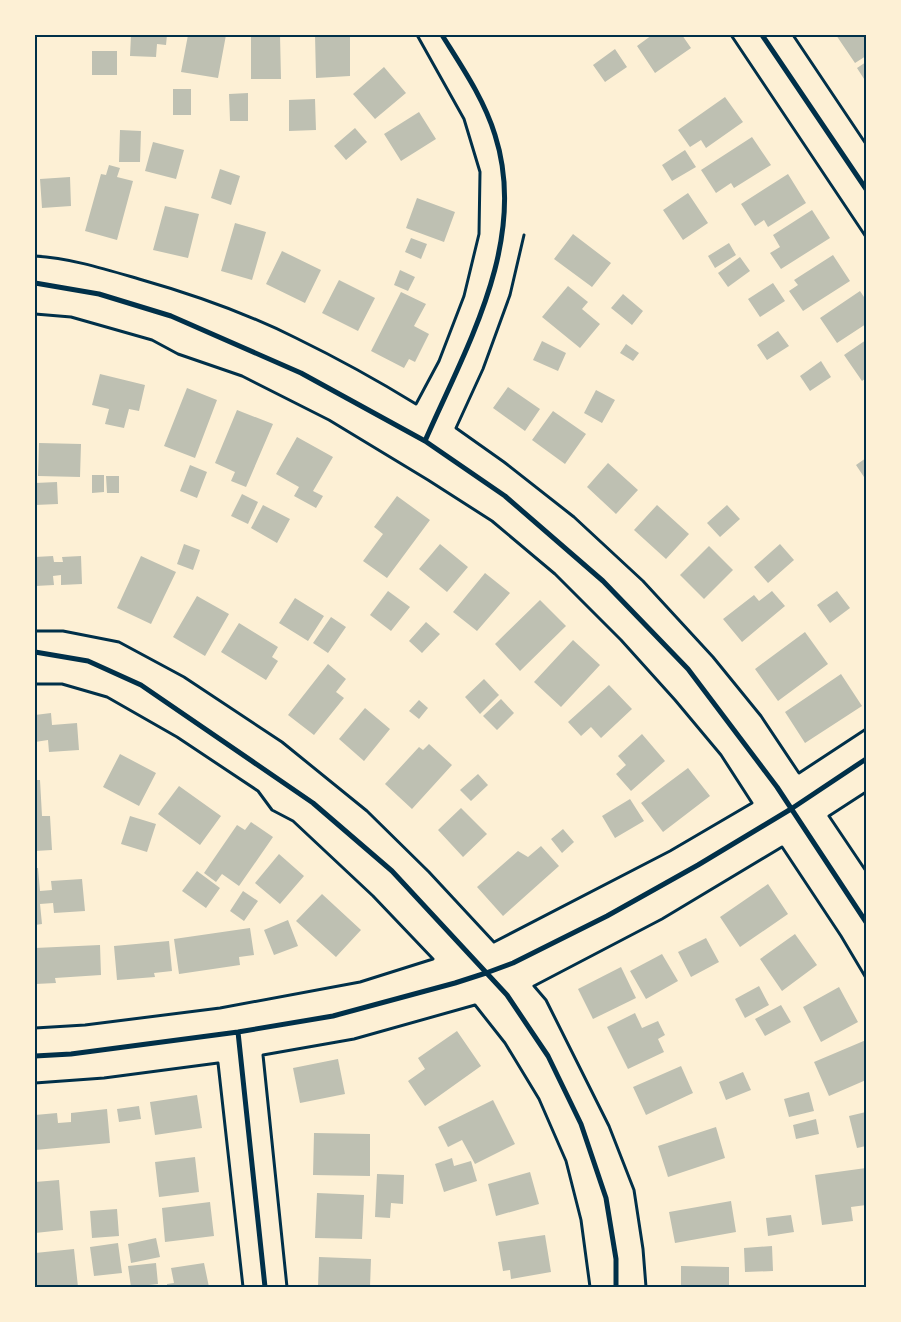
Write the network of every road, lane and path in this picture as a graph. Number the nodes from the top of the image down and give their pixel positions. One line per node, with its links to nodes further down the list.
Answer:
1 (417, 35): 10 (path)
2 (442, 35): 13 (street)
3 (731, 35): 9 (path)
4 (762, 35): 7 (street)
5 (792, 35): 6 (path)
6 (866, 144)
7 (866, 189)
8 (524, 235): 17 (path)
9 (866, 237)
10 (35, 256)
11 (35, 283): 13 (street)
12 (35, 314): 14 (path)
13 (425, 441): 20 (street)
14 (35, 631)
15 (35, 652): 23 (street)
16 (35, 684): 25 (path)
17 (866, 729)
18 (866, 759): 20 (street)
19 (866, 792): 21 (path)
20 (792, 809): 22 (street); 23 (street)
21 (866, 871)
22 (866, 922)
23 (486, 973): 26 (street); 33 (street)
24 (866, 978): 34 (path)
25 (35, 1028)
26 (238, 1032): 27 (street); 30 (street)
27 (35, 1056)
28 (35, 1083): 29 (path)
29 (243, 1287)
30 (265, 1287)
31 (287, 1287): 32 (path)
32 (590, 1287)
33 (616, 1287)
34 (646, 1287)

